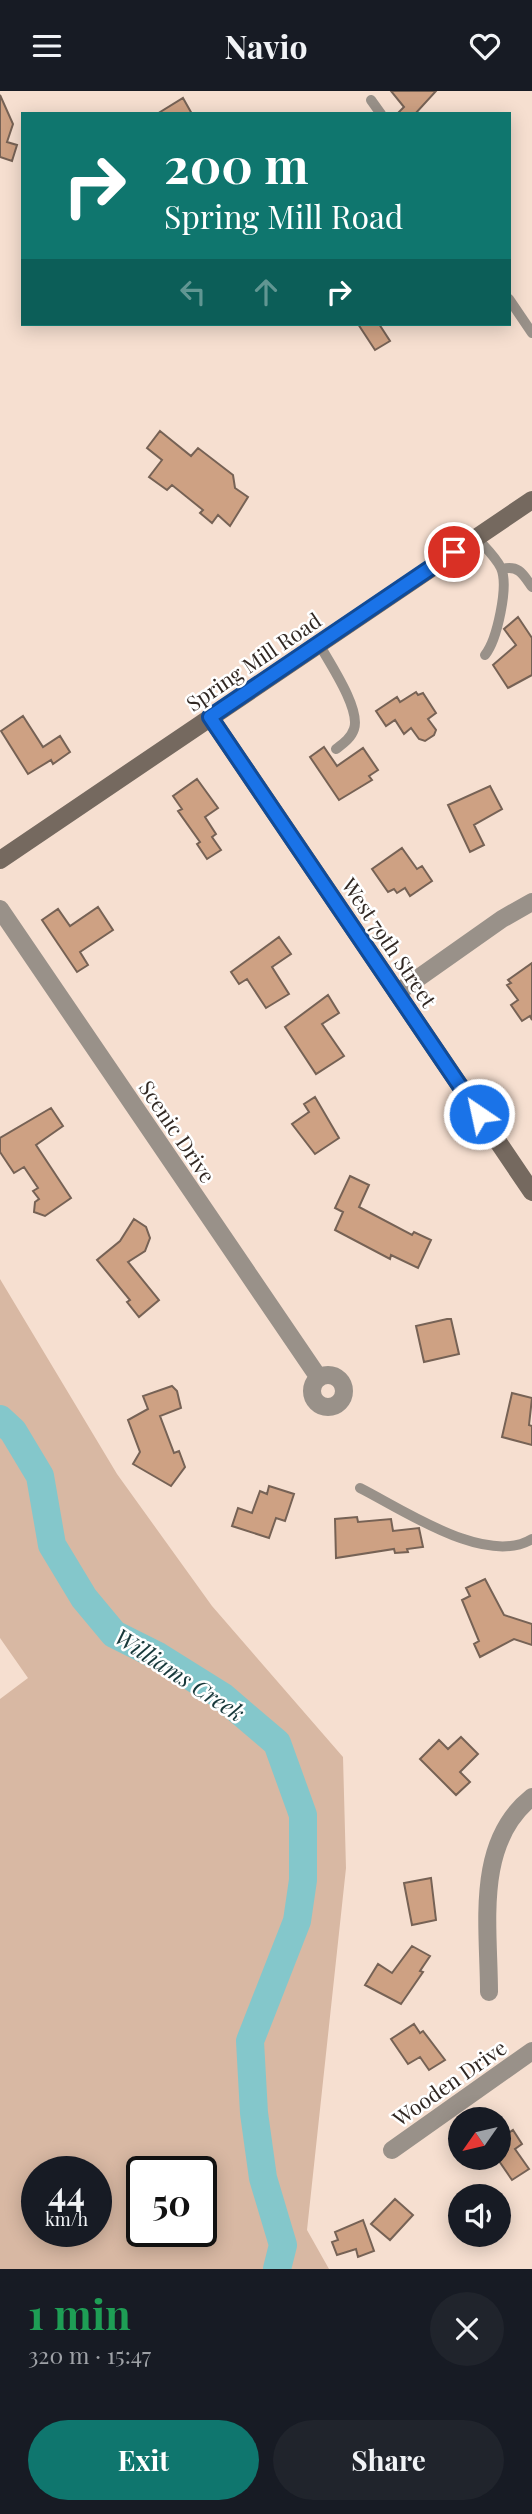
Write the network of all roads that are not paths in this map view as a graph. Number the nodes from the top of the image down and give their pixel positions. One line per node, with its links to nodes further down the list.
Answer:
1 (371, 100): 2 (lane)
2 (380, 112)
3 (511, 302): 4 (lane)
4 (532, 333)
5 (532, 500): 6 (street, Spring Mill Road)
6 (476, 537): 7 (lane); 9 (street, Spring Mill Road)
7 (502, 569): 8 (lane); 10 (lane)
8 (532, 587)
9 (319, 643): 11 (street, Spring Mill Road); 12 (lane)
10 (485, 655)
11 (210, 717): 13 (street, Spring Mill Road); 16 (street, West 79th Street)
12 (336, 749)
13 (0, 860)
14 (532, 902): 16 (street)
15 (0, 909): 18 (street, Scenic Drive)
16 (397, 993): 17 (street, West 79th Street)
17 (532, 1192)
18 (319, 1378)
19 (360, 1488): 20 (lane)
20 (532, 1539)
21 (532, 1797): 22 (street)
22 (489, 1992)
23 (532, 2051): 24 (street, Wooden Drive)
24 (393, 2150)

